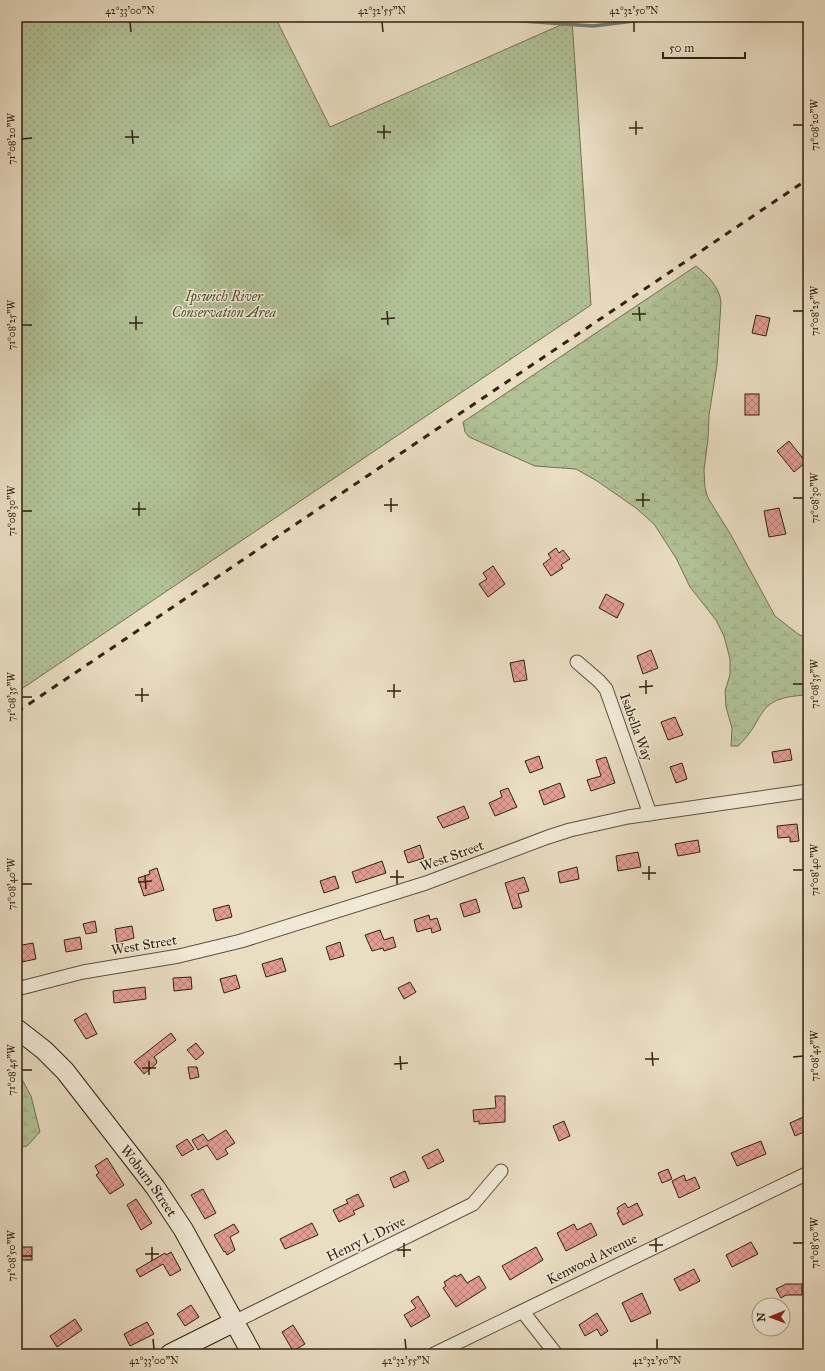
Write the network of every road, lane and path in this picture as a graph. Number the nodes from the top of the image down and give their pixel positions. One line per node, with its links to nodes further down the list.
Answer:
1 (577, 662): 3 (street, Isabella Way)
2 (808, 791): 3 (street, West Street)
3 (650, 814): 4 (street, West Street)
4 (17, 989)
5 (17, 1029): 9 (street, Woburn Street)
6 (501, 1171): 9 (street, Henry L Drive)
7 (808, 1173): 8 (street, Kenwood Avenue)
8 (523, 1312): 12 (street, Kenwood Avenue); 13 (street)
9 (234, 1322): 10 (street); 11 (street, Woburn Street)
10 (170, 1354)
11 (252, 1354)
12 (434, 1354)
13 (556, 1354)

